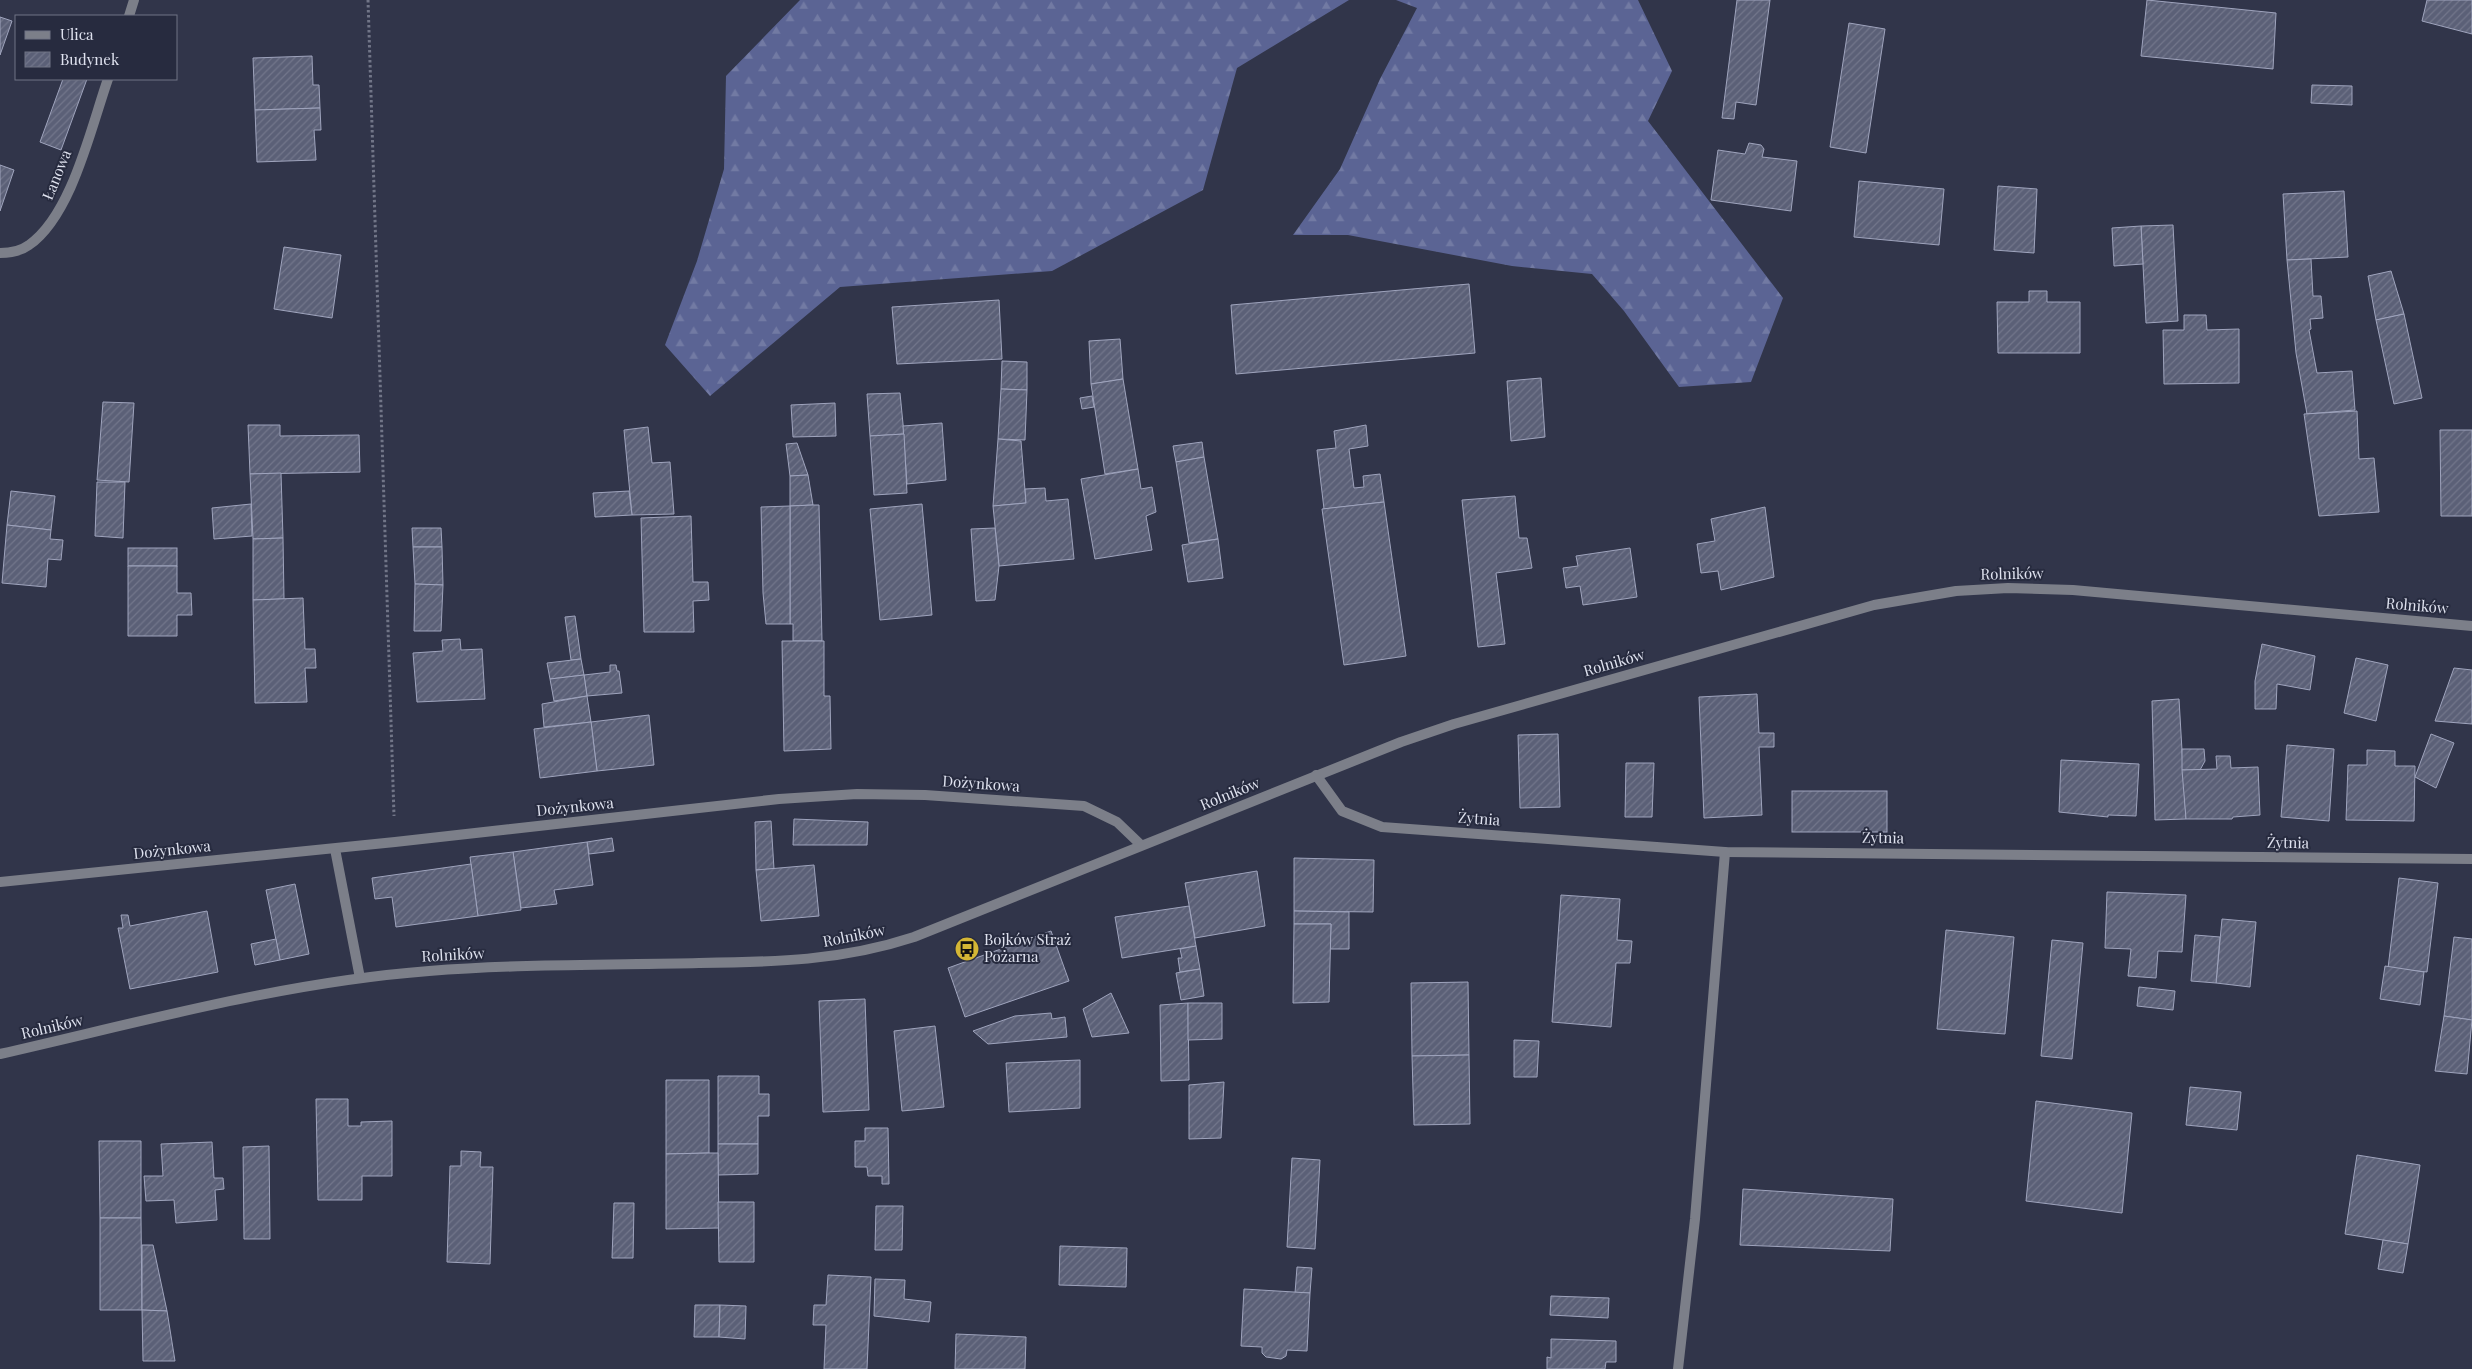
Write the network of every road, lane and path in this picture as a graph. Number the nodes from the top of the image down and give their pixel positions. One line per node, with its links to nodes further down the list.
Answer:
1 (134, 0): 3 (street)
2 (368, 0): 8 (path)
3 (129, 15)
4 (108, 80): 5 (street, Łanowa)
5 (0, 254)
6 (2472, 626): 7 (street, Rolników)
7 (1316, 775): 9 (street, Rolników); 11 (street, Żytnia)
8 (395, 842): 9 (street, Dożynkowa); 10 (street, Dożynkowa)
9 (1141, 846): 14 (street, Rolników)
10 (335, 849): 13 (street, Dożynkowa); 14 (street)
11 (1725, 852): 12 (street, Żytnia); 16 (street)
12 (2472, 860)
13 (0, 882)
14 (360, 978): 15 (street, Rolników)
15 (0, 1054)
16 (1678, 1369)

